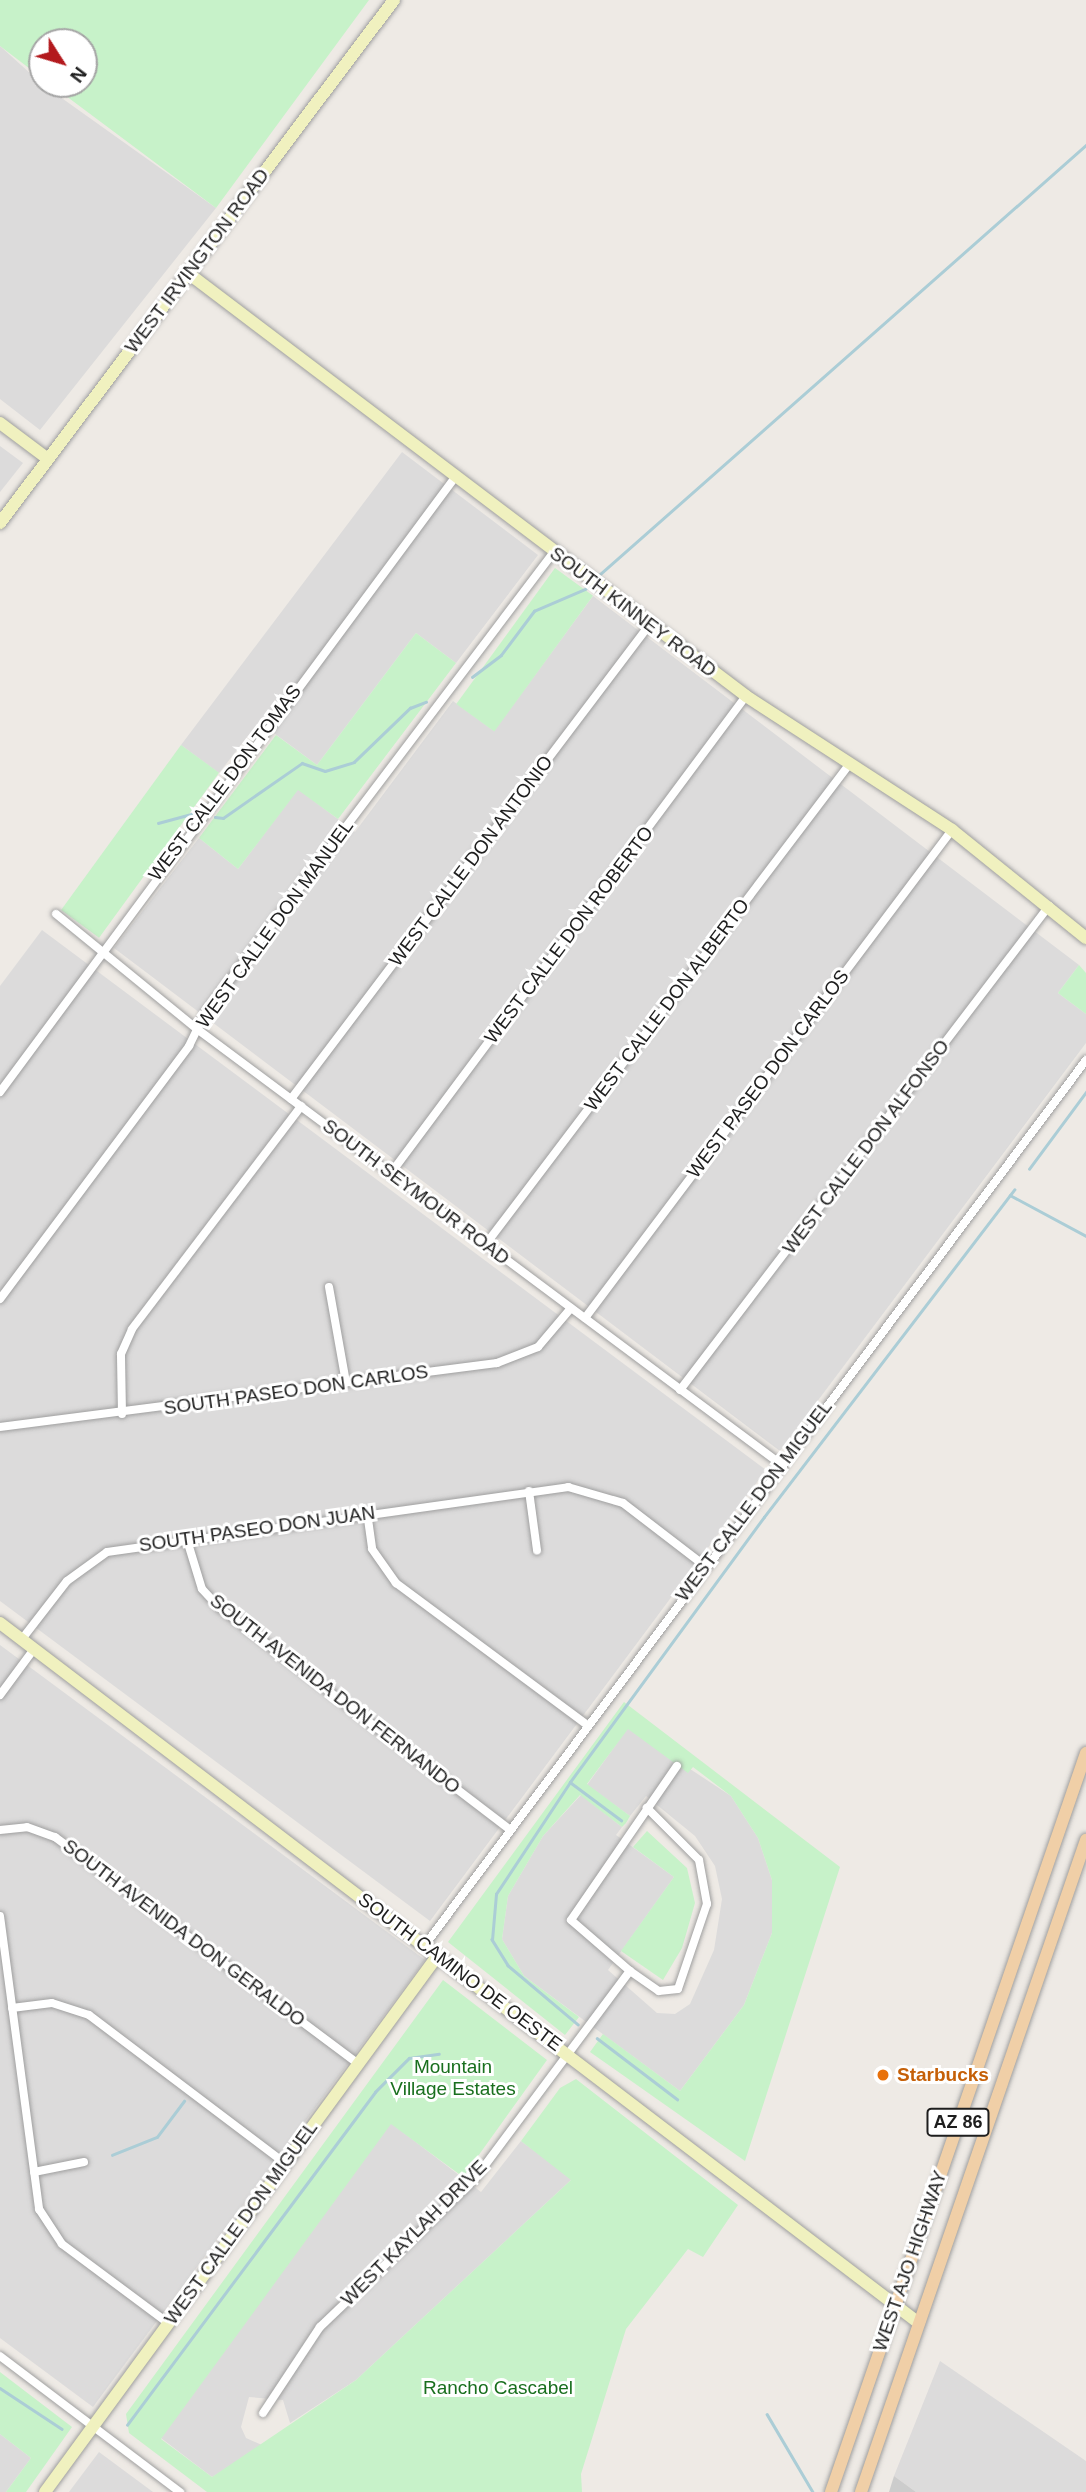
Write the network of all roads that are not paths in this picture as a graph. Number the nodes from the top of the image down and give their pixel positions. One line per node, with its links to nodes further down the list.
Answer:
1 (394, 0): 2 (street, WEST IRVINGTON ROAD)
2 (188, 273): 4 (street, WEST IRVINGTON ROAD); 5 (street, SOUTH KINNEY ROAD)
3 (0, 423): 4 (street)
4 (48, 459): 6 (street, WEST IRVINGTON ROAD)
5 (456, 476): 7 (street, SOUTH KINNEY ROAD); 15 (street, WEST CALLE DON TOMAS)
6 (0, 523)
7 (553, 553): 8 (street, SOUTH KINNEY ROAD); 16 (street, WEST CALLE DON MANUEL)
8 (650, 624): 9 (street, SOUTH KINNEY ROAD); 19 (street, WEST CALLE DON ANTONIO)
9 (746, 696): 10 (street, SOUTH KINNEY ROAD); 21 (street, WEST CALLE DON ROBERTO)
10 (848, 766): 11 (street, SOUTH KINNEY ROAD); 22 (street, WEST CALLE DON ALBERTO)
11 (952, 830): 12 (street, SOUTH KINNEY ROAD); 26 (street, WEST PASEO DON CARLOS)
12 (1051, 903): 14 (street, SOUTH KINNEY ROAD); 28 (street, WEST CALLE DON ALFONSO)
13 (56, 914): 15 (street, SOUTH SEYMOUR ROAD)
14 (1086, 938)
15 (100, 954): 16 (street, SOUTH SEYMOUR ROAD); 18 (street, WEST CALLE DON TOMAS)
16 (197, 1029): 19 (street, SOUTH SEYMOUR ROAD); 24 (street, WEST CALLE DON MANUEL)
17 (1086, 1059): 31 (street, WEST CALLE DON MIGUEL)
18 (0, 1092)
19 (291, 1099): 20 (street, SOUTH SEYMOUR ROAD)
20 (301, 1106): 21 (street, SOUTH SEYMOUR ROAD); 29 (street)
21 (391, 1174): 22 (street, SOUTH SEYMOUR ROAD)
22 (486, 1244): 25 (street, SOUTH SEYMOUR ROAD)
23 (329, 1287): 27 (street)
24 (0, 1298)
25 (571, 1308): 26 (street, SOUTH SEYMOUR ROAD); 27 (street, SOUTH PASEO DON CARLOS)
26 (585, 1318): 28 (street, SOUTH SEYMOUR ROAD)
27 (346, 1382): 29 (street, SOUTH PASEO DON CARLOS)
28 (680, 1390): 31 (street, SOUTH SEYMOUR ROAD)
29 (122, 1414): 30 (street, SOUTH PASEO DON CARLOS)
30 (0, 1427)
31 (782, 1465): 36 (street, WEST CALLE DON MIGUEL)
32 (530, 1491): 33 (street, SOUTH PASEO DON JUAN); 35 (street); 36 (street, SOUTH PASEO DON JUAN)
33 (367, 1512): 34 (street, SOUTH PASEO DON JUAN); 41 (street)
34 (187, 1539): 38 (street, SOUTH PASEO DON JUAN); 45 (street, SOUTH AVENIDA DON FERNANDO)
35 (537, 1550)
36 (705, 1566): 41 (street, WEST CALLE DON MIGUEL)
37 (0, 1623): 38 (street, SOUTH CAMINO DE OESTE)
38 (22, 1639): 39 (street, SOUTH CAMINO DE OESTE)
39 (34, 1649): 40 (street); 49 (street, SOUTH CAMINO DE OESTE)
40 (0, 1695)
41 (587, 1725): 45 (street, WEST CALLE DON MIGUEL)
42 (1086, 1753): 58 (main road, WEST AJO HIGHWAY / AZ 86)
43 (677, 1766): 44 (street)
44 (647, 1808): 51 (street); 51 (street)
45 (509, 1829): 49 (street, WEST CALLE DON MIGUEL)
46 (0, 1830): 54 (street, SOUTH AVENIDA DON GERALDO)
47 (1086, 1840): 60 (main road, WEST AJO HIGHWAY / AZ 86)
48 (0, 1916): 52 (street)
49 (425, 1945): 50 (street, SOUTH CAMINO DE OESTE)
50 (438, 1955): 53 (street, SOUTH CAMINO DE OESTE); 54 (street, WEST CALLE DON MIGUEL)
51 (631, 1971): 53 (street, WEST KAYLAH DRIVE)
52 (12, 2008): 56 (street); 57 (street)
53 (569, 2055): 58 (street, SOUTH CAMINO DE OESTE); 62 (street, WEST KAYLAH DRIVE)
54 (358, 2064): 56 (street, WEST CALLE DON MIGUEL)
55 (84, 2162): 57 (street)
56 (285, 2163): 59 (street, WEST CALLE DON MIGUEL)
57 (34, 2172): 59 (street)
58 (894, 2305): 60 (street, SOUTH CAMINO DE OESTE); 66 (main road, WEST AJO HIGHWAY / AZ 86)
59 (167, 2323): 63 (street, WEST CALLE DON MIGUEL)
60 (919, 2323): 67 (main road, WEST AJO HIGHWAY / AZ 86)
61 (0, 2356): 63 (street)
62 (263, 2413)
63 (92, 2425): 64 (street, WEST CALLE DON MIGUEL); 65 (street)
64 (45, 2492)
65 (180, 2492)
66 (831, 2492)
67 (861, 2492)

